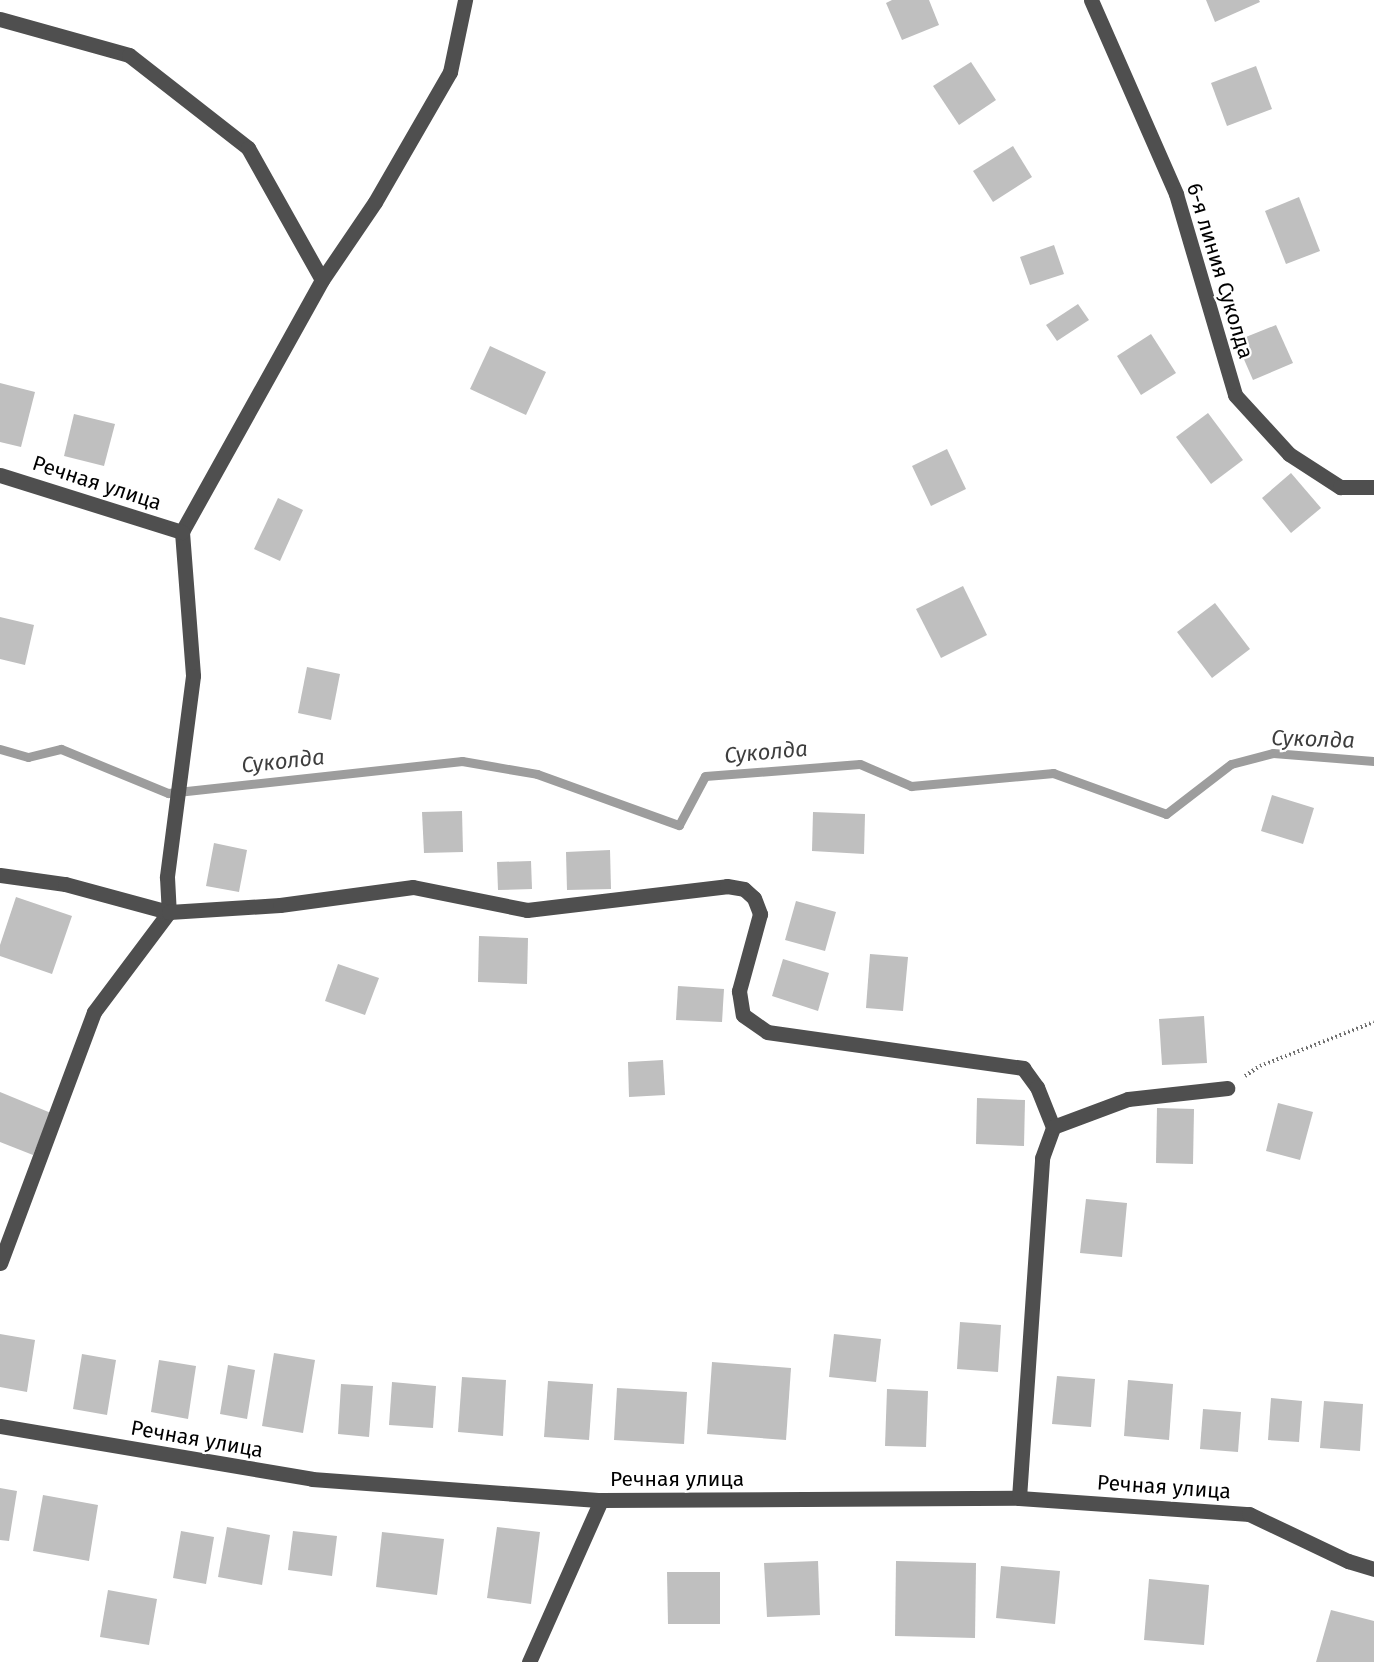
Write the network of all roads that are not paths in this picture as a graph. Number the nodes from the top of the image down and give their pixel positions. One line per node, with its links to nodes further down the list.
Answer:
1 (465, 0): 4 (street)
2 (1090, 0): 6 (street, 6-я линия Суколда)
3 (0, 19): 4 (street)
4 (322, 280): 7 (street)
5 (0, 475): 7 (street, Речная улица)
6 (1374, 487)
7 (182, 532): 9 (street)
8 (0, 875): 9 (street)
9 (169, 912): 11 (street); 12 (street)
10 (1227, 1088): 11 (street)
11 (1053, 1127): 14 (street)
12 (0, 1263)
13 (0, 1426): 15 (street, Речная улица)
14 (1019, 1498): 15 (street, Речная улица); 16 (street, Речная улица)
15 (601, 1500): 17 (street)
16 (1374, 1569)
17 (529, 1662)

